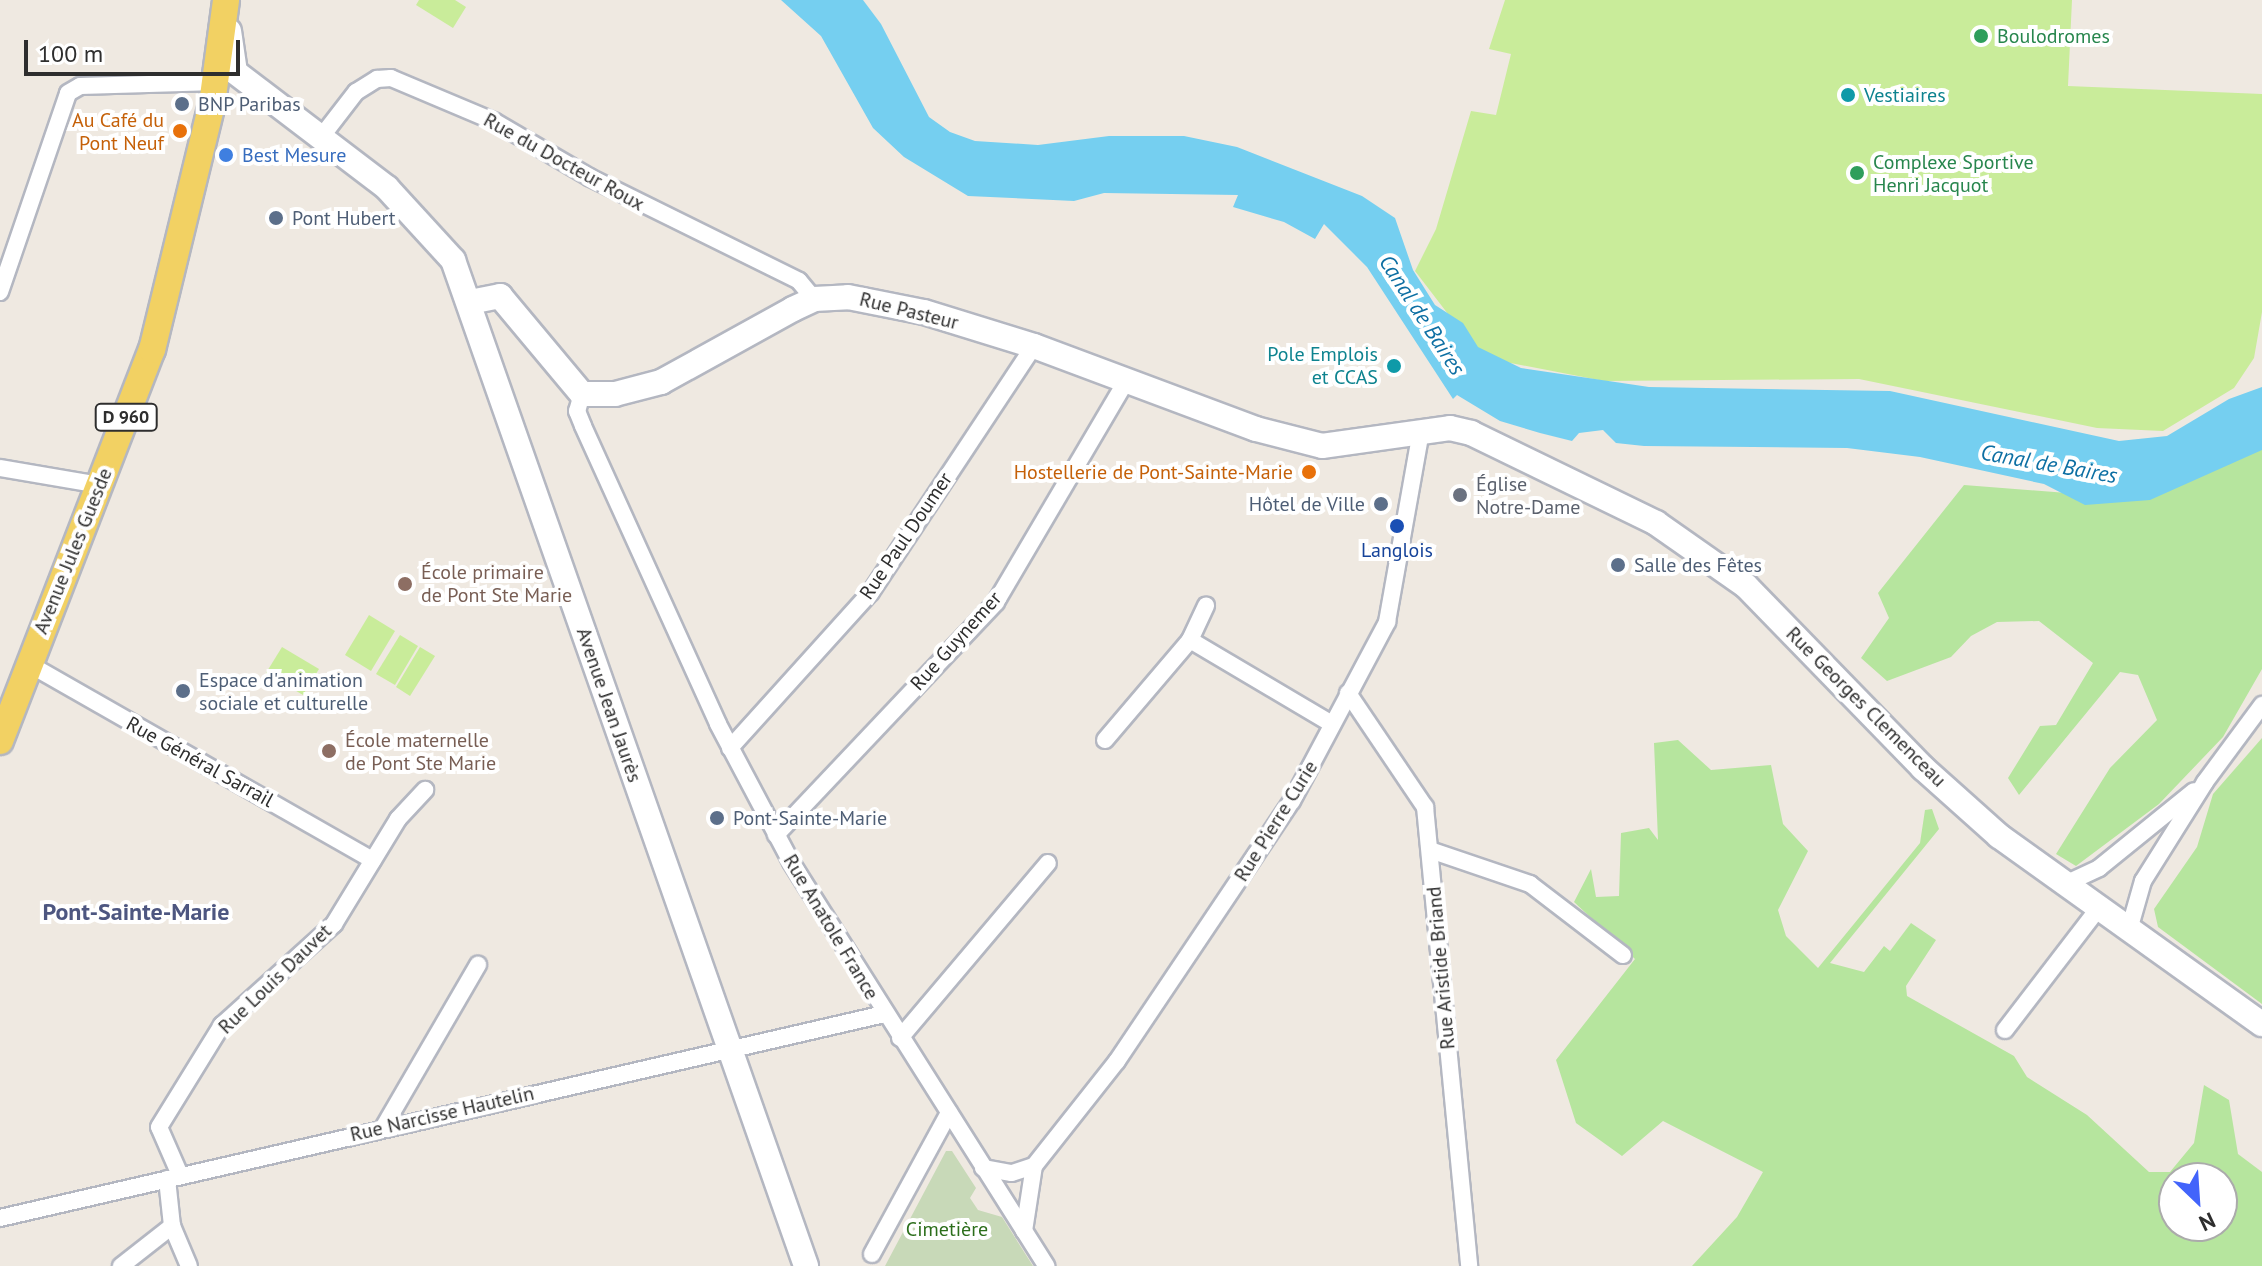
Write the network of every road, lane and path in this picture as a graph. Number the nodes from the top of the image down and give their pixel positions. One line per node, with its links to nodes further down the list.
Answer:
1 (226, 0): 2 (main road, D 960)
2 (235, 81): 3 (main road, Avenue Jean Jaurès); 3 (main road, Avenue Jean Jaurès); 5 (street); 14 (main road, Avenue Jules Guesde / D 960)
3 (291, 113): 4 (main road, Avenue Jean Jaurès)
4 (322, 136): 6 (street, Rue du Docteur Roux); 7 (main road, Avenue Jean Jaurès)
5 (0, 292)
6 (814, 299): 8 (main road, Rue Pasteur); 10 (main road, Rue Pasteur)
7 (470, 302): 10 (main road); 39 (main road, Avenue Jean Jaurès)
8 (1034, 346): 9 (main road, Rue Pasteur); 23 (street, Rue Paul Doumer)
9 (1126, 381): 12 (main road, Rue Pasteur); 26 (street, Rue Guynemer)
10 (582, 394): 23 (street, Rue Anatole France)
11 (1450, 428): 12 (main road, Rue Pasteur); 30 (main road, Rue Georges Clemenceau)
12 (1421, 432): 18 (street, Rue Pierre Curie)
13 (0, 468): 14 (street)
14 (99, 485): 17 (main road, Avenue Jules Guesde / D 960)
15 (1206, 606): 16 (street)
16 (1190, 640): 20 (street); 21 (street)
17 (27, 663): 22 (main road, Avenue Jules Guesde / D 960); 28 (street, Rue Général Sarrail)
18 (1348, 693): 20 (street, Rue Pierre Curie); 27 (street, Rue Aristide Briand)
19 (2262, 705): 24 (street)
20 (1332, 724): 42 (street, Rue Pierre Curie)
21 (1105, 740)
22 (0, 741)
23 (730, 748): 26 (street, Rue Anatole France)
24 (2205, 782): 30 (street); 32 (street)
25 (425, 790): 28 (street, Rue Louis Dauvet)
26 (776, 835): 35 (street, Rue Anatole France)
27 (1430, 850): 33 (street); 53 (street, Rue Aristide Briand)
28 (373, 860): 44 (street, Rue Louis Dauvet)
29 (1048, 863): 38 (street)
30 (2065, 884): 31 (main road, Rue Georges Clemenceau)
31 (2098, 909): 32 (main road, Rue Georges Clemenceau); 37 (street)
32 (2129, 930): 36 (main road, Rue Georges Clemenceau)
33 (1623, 955)
34 (478, 965): 41 (street)
35 (884, 1014): 38 (street, Rue Anatole France); 39 (street, Rue Narcisse Hautelin)
36 (2262, 1024)
37 (2005, 1030)
38 (900, 1038): 40 (street, Rue Anatole France)
39 (729, 1046): 41 (street, Rue Narcisse Hautelin); 51 (main road, Avenue Jean Jaurès)
40 (949, 1113): 43 (street, Rue Anatole France); 48 (street)
41 (383, 1128): 44 (street, Rue Narcisse Hautelin)
42 (1034, 1166): 43 (street); 47 (street, Rue Pierre Curie)
43 (983, 1168): 47 (street, Rue Anatole France)
44 (174, 1177): 45 (street, Rue Narcisse Hautelin); 46 (street)
45 (0, 1218)
46 (172, 1226): 49 (street); 50 (street)
47 (1024, 1231): 52 (street, Rue Anatole France)
48 (872, 1254)
49 (121, 1266)
50 (189, 1266)
51 (806, 1266)
52 (1046, 1266)
53 (1469, 1266)

